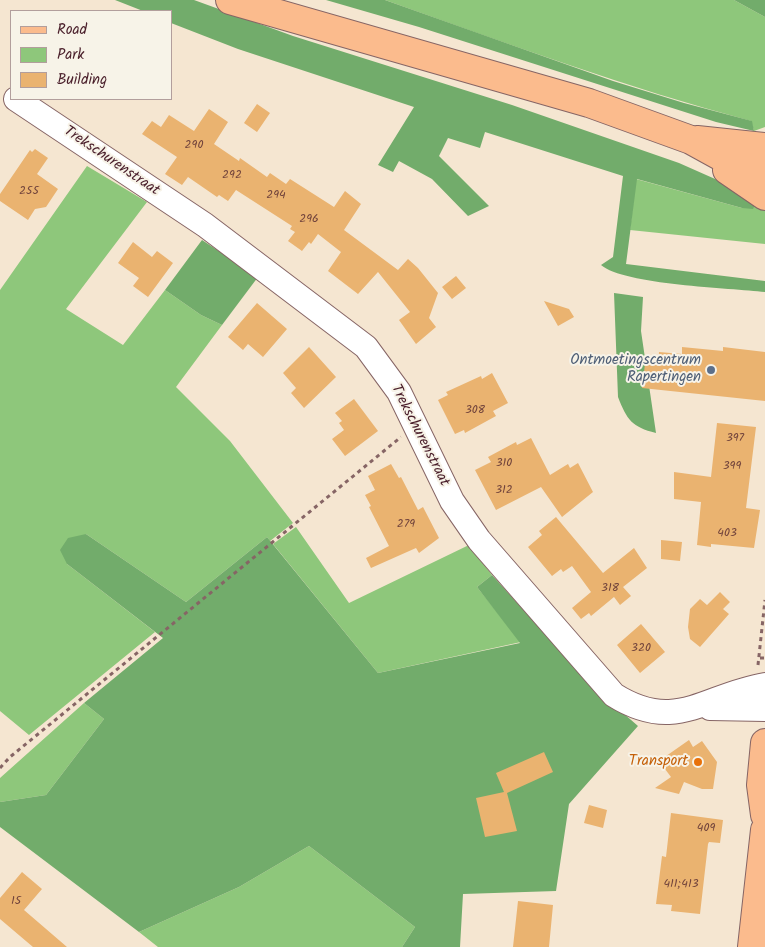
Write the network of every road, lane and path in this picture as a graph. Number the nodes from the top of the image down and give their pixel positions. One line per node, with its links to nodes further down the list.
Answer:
1 (230, 0): 3 (main road)
2 (17, 100): 7 (street, Trekschurenstraat)
3 (691, 140): 4 (main road); 5 (main road); 6 (main road)
4 (761, 143)
5 (765, 172)
6 (765, 196)
7 (415, 426): 12 (street, Trekschurenstraat); 15 (path)
8 (765, 600): 9 (path)
9 (763, 650): 10 (path)
10 (765, 658)
11 (765, 685): 12 (street, Trekschurenstraat)
12 (699, 708): 13 (street, Trekschurenstraat)
13 (765, 709)
14 (765, 742): 16 (main road)
15 (0, 768)
16 (765, 815)
17 (765, 830): 18 (main road)
18 (752, 947)

